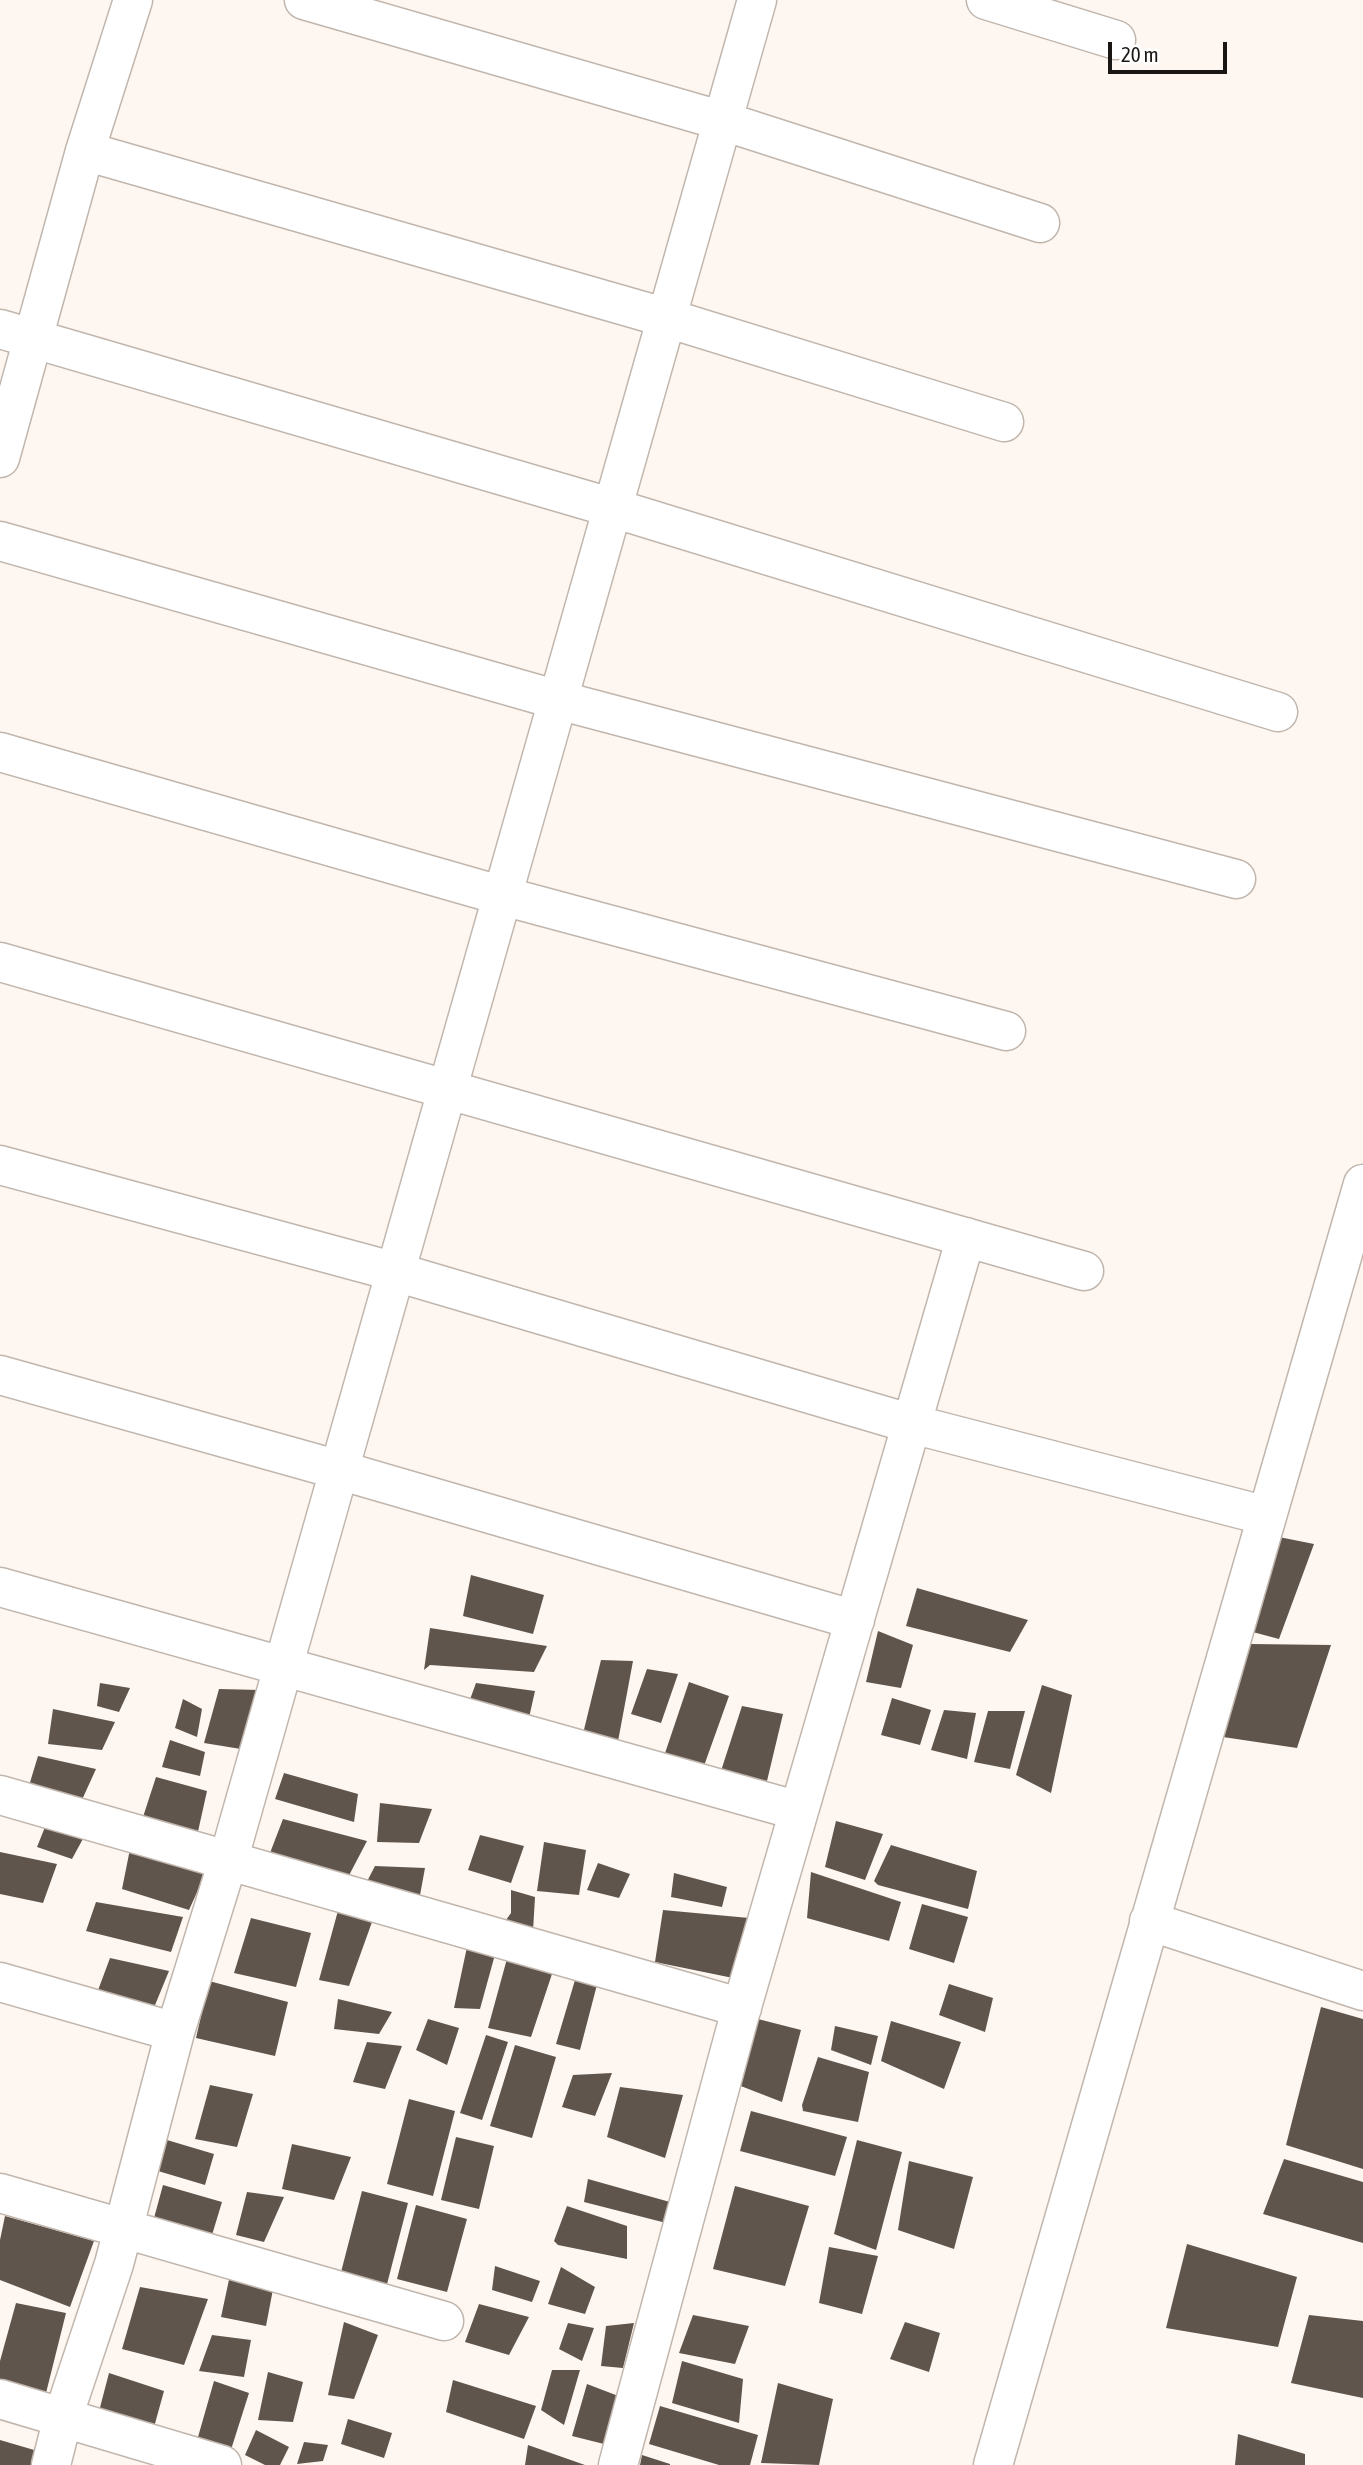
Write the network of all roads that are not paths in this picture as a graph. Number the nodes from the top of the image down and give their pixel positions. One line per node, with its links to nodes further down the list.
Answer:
1 (133, 0): 7 (street)
2 (304, 0): 6 (street)
3 (757, 0): 6 (street)
4 (986, 0): 5 (street)
5 (1116, 40)
6 (723, 121): 8 (street); 9 (street)
7 (85, 151): 9 (street); 10 (street)
8 (1040, 223)
9 (667, 318): 11 (street); 13 (street)
10 (16, 333): 12 (street); 13 (street)
11 (1004, 422)
12 (0, 458)
13 (613, 508): 15 (street); 16 (street)
14 (0, 541): 15 (street)
15 (558, 700): 18 (street); 19 (street)
16 (1278, 712)
17 (0, 752): 19 (street)
18 (1236, 879)
19 (503, 895): 21 (street); 22 (street)
20 (0, 962): 22 (street)
21 (1006, 1031)
22 (448, 1089): 25 (street); 27 (street)
23 (0, 1165): 27 (street)
24 (1363, 1184): 31 (street)
25 (966, 1237): 26 (street); 29 (street)
26 (1084, 1271)
27 (396, 1272): 29 (street); 30 (street)
28 (0, 1375): 30 (street)
29 (912, 1424): 31 (street); 33 (street)
30 (339, 1470): 33 (street); 34 (street)
31 (1266, 1516): 38 (street)
32 (0, 1587): 34 (street)
33 (855, 1620): 36 (street)
34 (284, 1665): 36 (street); 37 (street)
35 (0, 1796): 37 (street)
36 (799, 1811): 41 (street)
37 (229, 1861): 41 (street); 42 (street)
38 (1149, 1921): 40 (street); 51 (street)
39 (0, 1982): 42 (street)
40 (1363, 1991)
41 (742, 2008): 50 (street)
42 (175, 2032): 44 (street)
43 (0, 2193): 44 (street)
44 (124, 2227): 45 (street); 47 (street)
45 (444, 2321)
46 (0, 2399): 47 (street)
47 (63, 2417): 48 (street); 49 (street)
48 (51, 2465)
49 (222, 2465)
50 (618, 2465)
51 (993, 2465)

